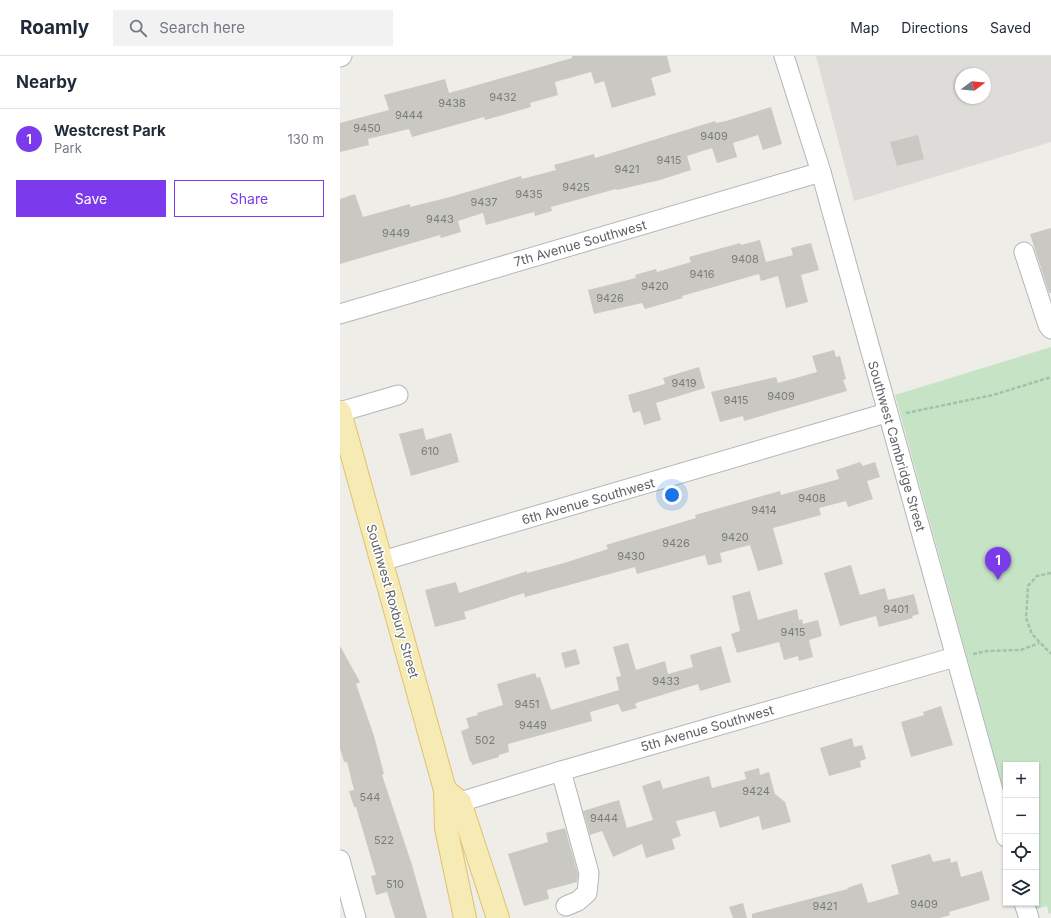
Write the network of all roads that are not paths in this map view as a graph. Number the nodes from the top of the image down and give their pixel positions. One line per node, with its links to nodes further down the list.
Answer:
1 (784, 56): 2 (street, Southwest Cambridge Street)
2 (821, 172): 4 (street, 7th Avenue Southwest); 8 (street, Southwest Cambridge Street)
3 (1024, 252): 5 (street)
4 (340, 314)
5 (1051, 328)
6 (398, 395): 7 (street)
7 (340, 412): 9 (main road, Southwest Roxbury Street)
8 (886, 413): 9 (street, 6th Avenue Southwest); 10 (street, Southwest Cambridge Street)
9 (382, 561): 12 (main road, Southwest Roxbury Street)
10 (955, 657): 11 (street, 5th Avenue Southwest); 13 (street, Southwest Cambridge Street)
11 (561, 771): 12 (street, 5th Avenue Southwest); 16 (street)
12 (453, 796): 19 (main road, Southwest Roxbury Street); 20 (main road, Southwest Roxbury Street)
13 (1005, 834)
14 (340, 860): 15 (street)
15 (345, 896): 18 (street)
16 (566, 906)
17 (1025, 906): 21 (street)
18 (356, 918)
19 (465, 918)
20 (498, 918)
21 (1029, 918)

